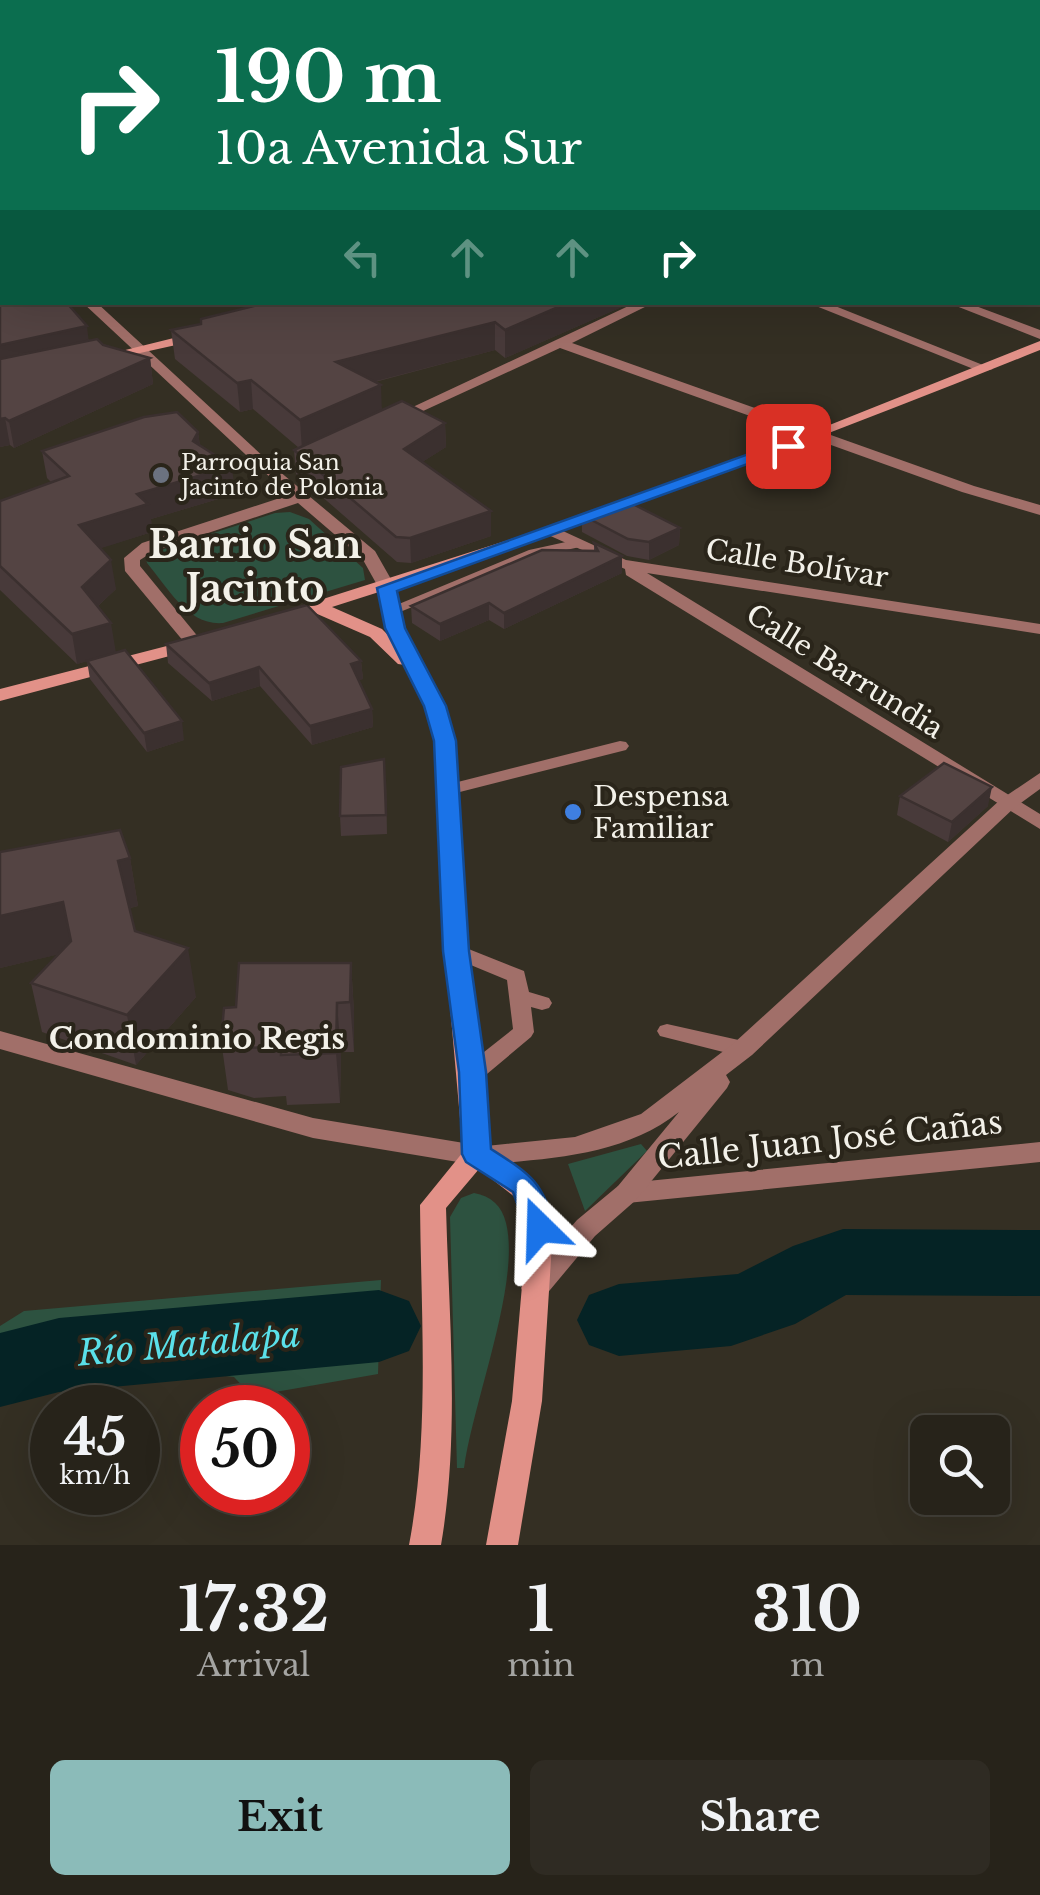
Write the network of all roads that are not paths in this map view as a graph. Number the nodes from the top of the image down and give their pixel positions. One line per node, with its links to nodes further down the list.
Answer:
1 (91, 305): 9 (street)
2 (643, 305): 7 (street)
3 (820, 305): 11 (street)
4 (960, 305): 6 (street)
5 (212, 333): 9 (main road)
6 (1040, 334)
7 (560, 343): 12 (street); 13 (street)
8 (1040, 346): 11 (main road)
9 (136, 350): 10 (main road); 15 (street)
10 (80, 362)
11 (986, 369): 13 (main road)
12 (381, 425)
13 (822, 434): 17 (street); 18 (main road)
14 (291, 466): 15 (street)
15 (273, 474): 16 (street)
16 (300, 497): 21 (street); 26 (street)
17 (1040, 510)
18 (552, 531): 19 (street, Calle Bolívar); 21 (main road)
19 (575, 544): 20 (street, Calle Bolívar); 23 (lane)
20 (622, 564): 25 (street, Calle Bolívar); 32 (street, Calle Barrundia)
21 (387, 588): 22 (main road); 23 (main road)
22 (318, 608): 24 (main road); 27 (main road)
23 (390, 611): 27 (main road)
24 (265, 623)
25 (1040, 628)
26 (204, 641): 28 (main road)
27 (416, 672): 31 (main road)
28 (0, 695)
29 (620, 746): 31 (lane)
30 (1040, 779): 32 (street)
31 (448, 790): 34 (main road)
32 (1007, 804): 33 (street, Calle Barrundia); 39 (street)
33 (1040, 822)
34 (456, 951): 35 (lane); 40 (main road)
35 (520, 998): 36 (lane); 40 (lane)
36 (542, 1003)
37 (667, 1031): 39 (lane)
38 (0, 1040): 42 (street)
39 (744, 1049): 42 (street); 43 (street)
40 (472, 1072): 42 (main road)
41 (1040, 1152): 43 (street, Calle Juan José Cañas)
42 (476, 1154): 44 (main road); 45 (main road)
43 (627, 1193): 44 (street)
44 (534, 1290): 46 (main road)
45 (425, 1545)
46 (502, 1545)

